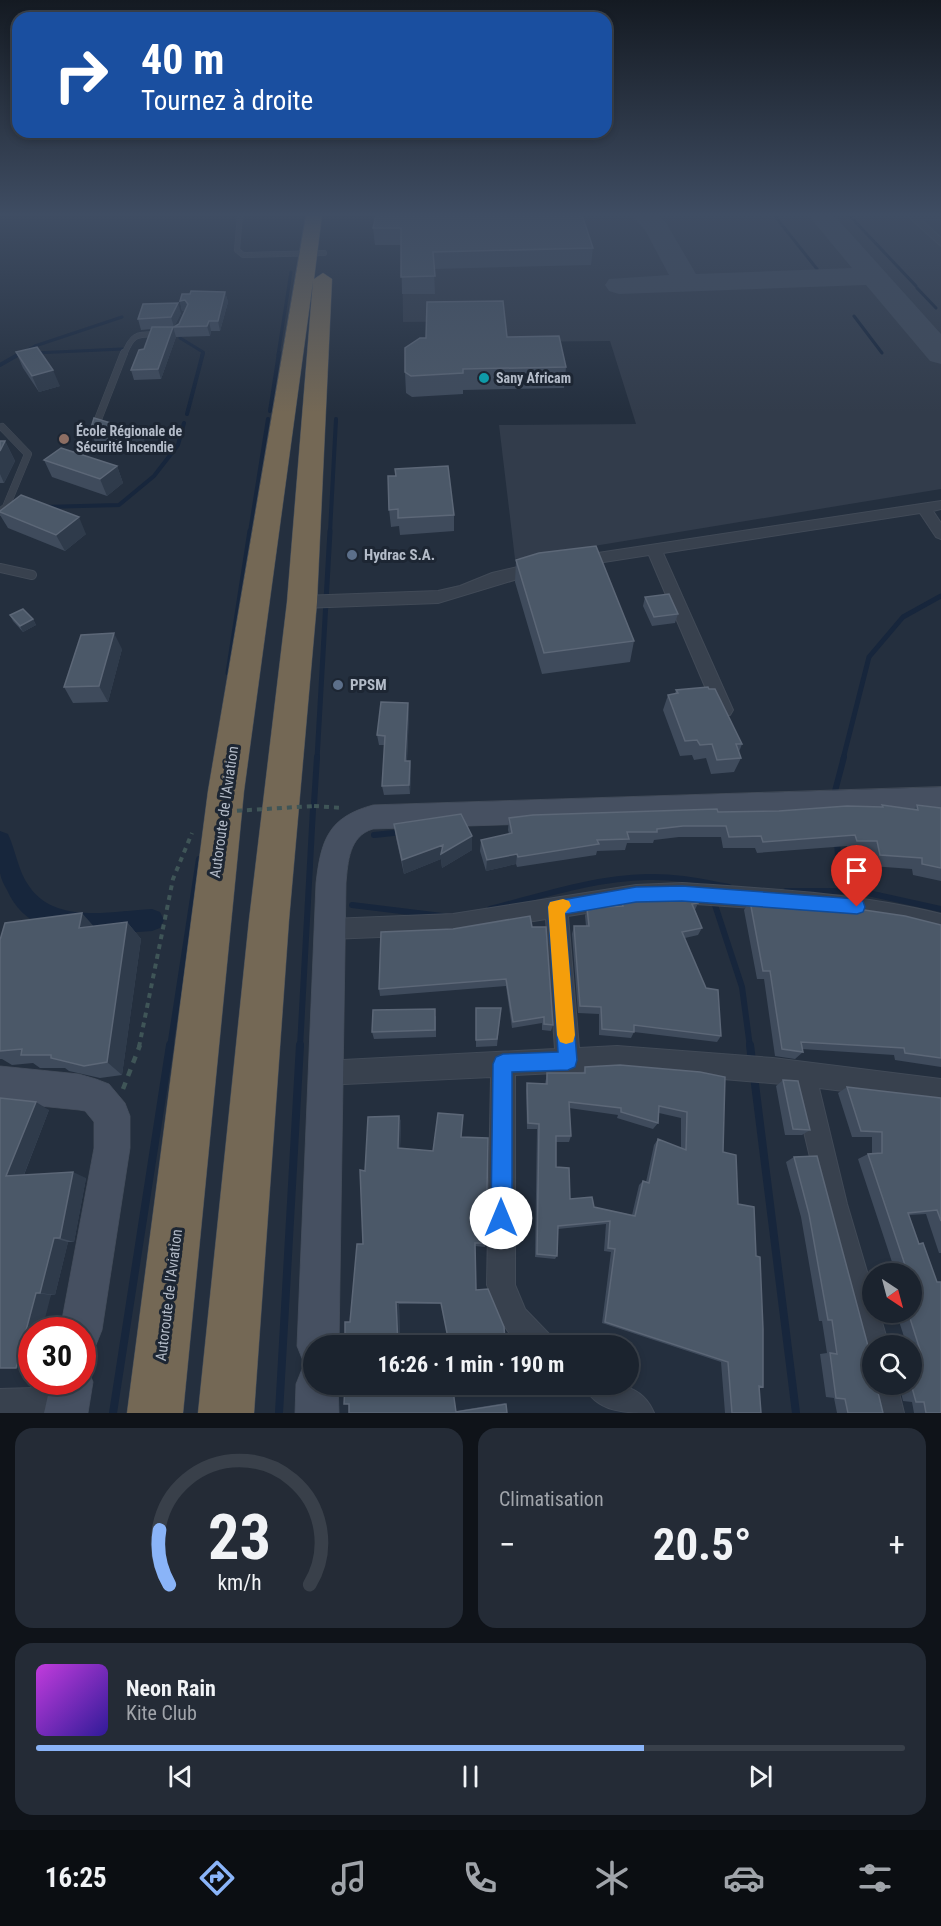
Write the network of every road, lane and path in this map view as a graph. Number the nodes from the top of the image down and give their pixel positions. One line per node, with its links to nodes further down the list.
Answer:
1 (311, 281): 38 (highway, Autoroute de l'Aviation)
2 (315, 281): 13 (highway, Autoroute de l'Aviation)
3 (165, 334): 4 (lane)
4 (97, 422)
5 (2, 427): 8 (lane)
6 (941, 504): 7 (street)
7 (924, 508): 9 (street); 10 (street)
8 (0, 512)
9 (941, 534)
10 (654, 549): 13 (street); 14 (street)
11 (0, 568): 12 (lane)
12 (32, 575)
13 (302, 602): 39 (highway, Autoroute de l'Aviation)
14 (729, 723)
15 (941, 799): 21 (street)
16 (347, 808): 17 (path, bridge)
17 (217, 812)
18 (186, 847): 28 (path)
19 (556, 907): 20 (street); 21 (street); 22 (street)
20 (941, 924)
21 (330, 930): 24 (street)
22 (568, 1060): 23 (street); 25 (street)
23 (503, 1064): 24 (street); 31 (street)
24 (324, 1073): 30 (street)
25 (803, 1073): 27 (street); 32 (street)
26 (0, 1084): 28 (street)
27 (941, 1091)
28 (112, 1116): 29 (street)
29 (83, 1317)
30 (318, 1335)
31 (526, 1335)
32 (871, 1335)
33 (317, 1395): 40 (street)
34 (614, 1395): 41 (street)
35 (884, 1395): 42 (street)
36 (69, 1399): 37 (street)
37 (0, 1404)
38 (155, 1413)
39 (226, 1413)
40 (316, 1413)
41 (639, 1413)
42 (888, 1413)

